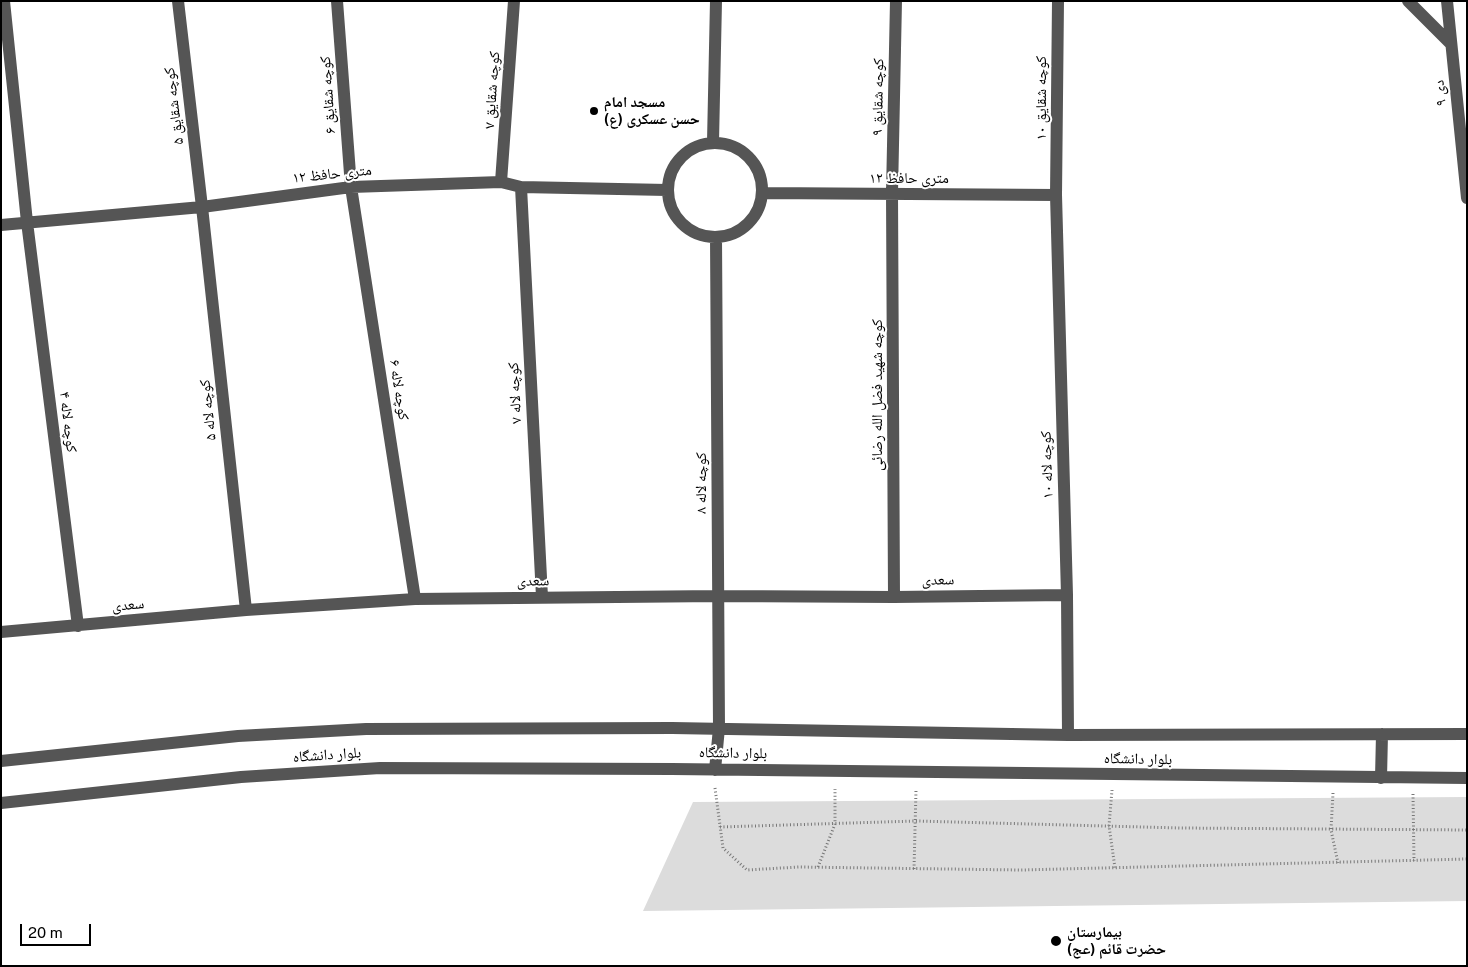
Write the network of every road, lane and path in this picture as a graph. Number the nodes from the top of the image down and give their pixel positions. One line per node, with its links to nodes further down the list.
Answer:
1 (4, 1): 21 (street, کوچه لاله ۴)
2 (178, 1): 20 (street, کوچه شقایق ۵)
3 (337, 1): 13 (street, کوچه شقایق ۶)
4 (514, 1): 12 (street, کوچه شقایق ۷)
5 (716, 1): 11 (street)
6 (896, 1): 17 (street, کوچه شقایق ۹)
7 (1058, 1): 18 (street, کوچه شقایق ۱۰)
8 (1408, 1): 10 (street)
9 (1447, 1): 10 (street, ۹ دی)
10 (1451, 44): 19 (street, ۹ دی)
11 (713, 142): 15 (street); 16 (street)
12 (502, 182): 13 (street, ۱۲ متری حافظ); 14 (street, ۱۲ متری حافظ)
13 (351, 187): 20 (street, ۱۲ متری حافظ); 28 (street, کوچه لاله ۶)
14 (521, 187): 15 (street, ۱۲ متری حافظ); 26 (street, کوچه لاله ۷)
15 (667, 190): 23 (street)
16 (762, 193): 17 (street, ۱۲ متری حافظ); 23 (street)
17 (892, 193): 18 (street, ۱۲ متری حافظ); 27 (street, کوچه شهید فضل الله رضائی)
18 (1056, 195): 24 (street, کوچه لاله ۱۰)
19 (1467, 198)
20 (202, 207): 21 (street, ۱۲ متری حافظ); 29 (street, کوچه لاله ۵)
21 (27, 222): 22 (street, ۱۲ متری حافظ); 30 (street, کوچه لاله ۴)
22 (1, 226)
23 (716, 237): 25 (street, کوچه لاله ۸)
24 (1067, 595): 27 (street, سعدی); 33 (street, کوچه لاله ۱۰)
25 (718, 596): 26 (street, سعدی); 27 (street, سعدی); 32 (street, کوچه لاله ۸)
26 (542, 597): 28 (street, سعدی)
27 (894, 597)
28 (415, 599): 29 (street, سعدی)
29 (246, 610): 30 (street, سعدی)
30 (78, 626): 31 (street, سعدی)
31 (1, 632)
32 (719, 728): 33 (street, بلوار دانشگاه); 36 (street, بلوار دانشگاه); 37 (street, کوچه لاله ۸)
33 (1068, 734): 34 (street, بلوار دانشگاه)
34 (1382, 734): 35 (street, بلوار دانشگاه); 41 (street)
35 (1467, 734)
36 (1, 761)
37 (715, 770): 38 (street, بلوار دانشگاه); 46 (street, بلوار دانشگاه)
38 (834, 771): 39 (street, بلوار دانشگاه); 48 (path)
39 (916, 772): 40 (street, بلوار دانشگاه); 47 (path)
40 (1333, 778): 41 (street, بلوار دانشگاه); 51 (path)
41 (1381, 778): 42 (street, بلوار دانشگاه)
42 (1413, 778): 43 (street, بلوار دانشگاه); 53 (path)
43 (1467, 778)
44 (715, 783): 50 (path)
45 (1119, 787): 49 (path)
46 (1, 803)
47 (916, 821): 48 (path); 49 (path); 59 (path)
48 (835, 824): 50 (path); 57 (path)
49 (1109, 826): 51 (path); 58 (path)
50 (720, 827): 57 (path)
51 (1331, 830): 53 (path); 56 (path)
52 (1467, 830): 53 (path)
53 (1414, 831): 55 (path)
54 (1467, 860): 55 (path)
55 (1414, 861): 56 (path)
56 (1338, 863): 58 (path)
57 (818, 867): 59 (path)
58 (1115, 868): 59 (path)
59 (914, 869)

